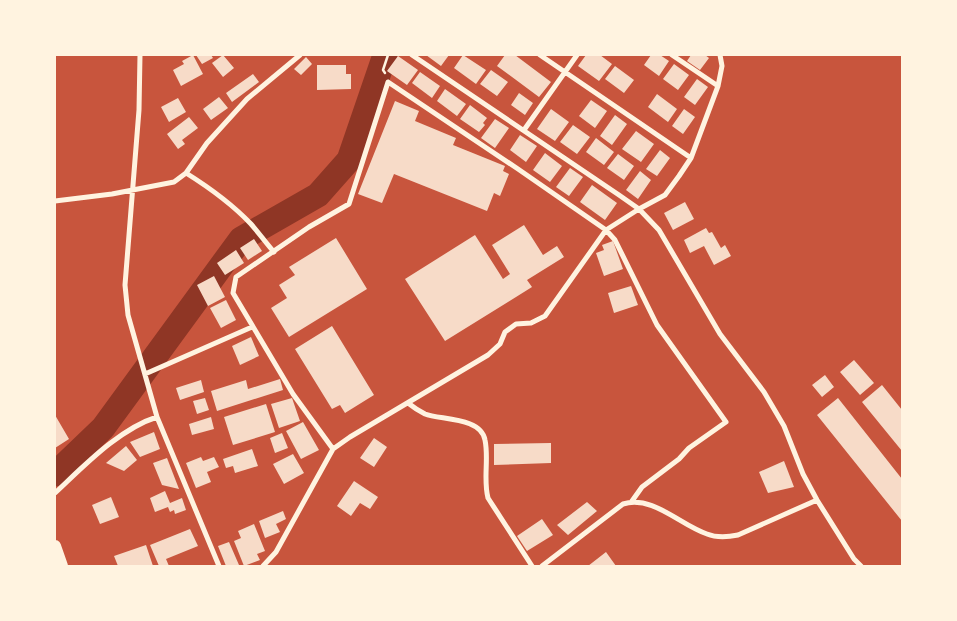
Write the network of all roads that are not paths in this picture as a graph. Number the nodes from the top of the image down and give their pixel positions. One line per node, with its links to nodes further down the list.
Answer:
1 (140, 55): 13 (street)
2 (300, 55): 12 (street)
3 (412, 55): 10 (street)
4 (540, 55): 8 (street)
5 (577, 55): 8 (street)
6 (672, 55): 9 (street)
7 (720, 55): 9 (street)
8 (565, 72): 10 (street); 11 (street)
9 (718, 86): 11 (street)
10 (524, 130): 15 (street)
11 (691, 158): 15 (street)
12 (186, 173): 13 (street); 17 (street)
13 (132, 190): 14 (street); 19 (street)
14 (55, 202)
15 (639, 209): 16 (street); 24 (street)
16 (606, 230): 17 (street); 20 (street); 25 (street)
17 (274, 252): 18 (street)
18 (252, 327): 19 (street); 22 (street)
19 (145, 374): 21 (street)
20 (408, 403): 22 (street); 30 (street)
21 (157, 418): 23 (street); 28 (street)
22 (333, 449): 29 (street)
23 (55, 493)
24 (817, 500): 25 (street); 32 (street)
25 (632, 502): 31 (street)
26 (55, 546): 27 (highway)
27 (62, 566)
28 (219, 566)
29 (263, 566)
30 (532, 566)
31 (542, 566)
32 (861, 566)

